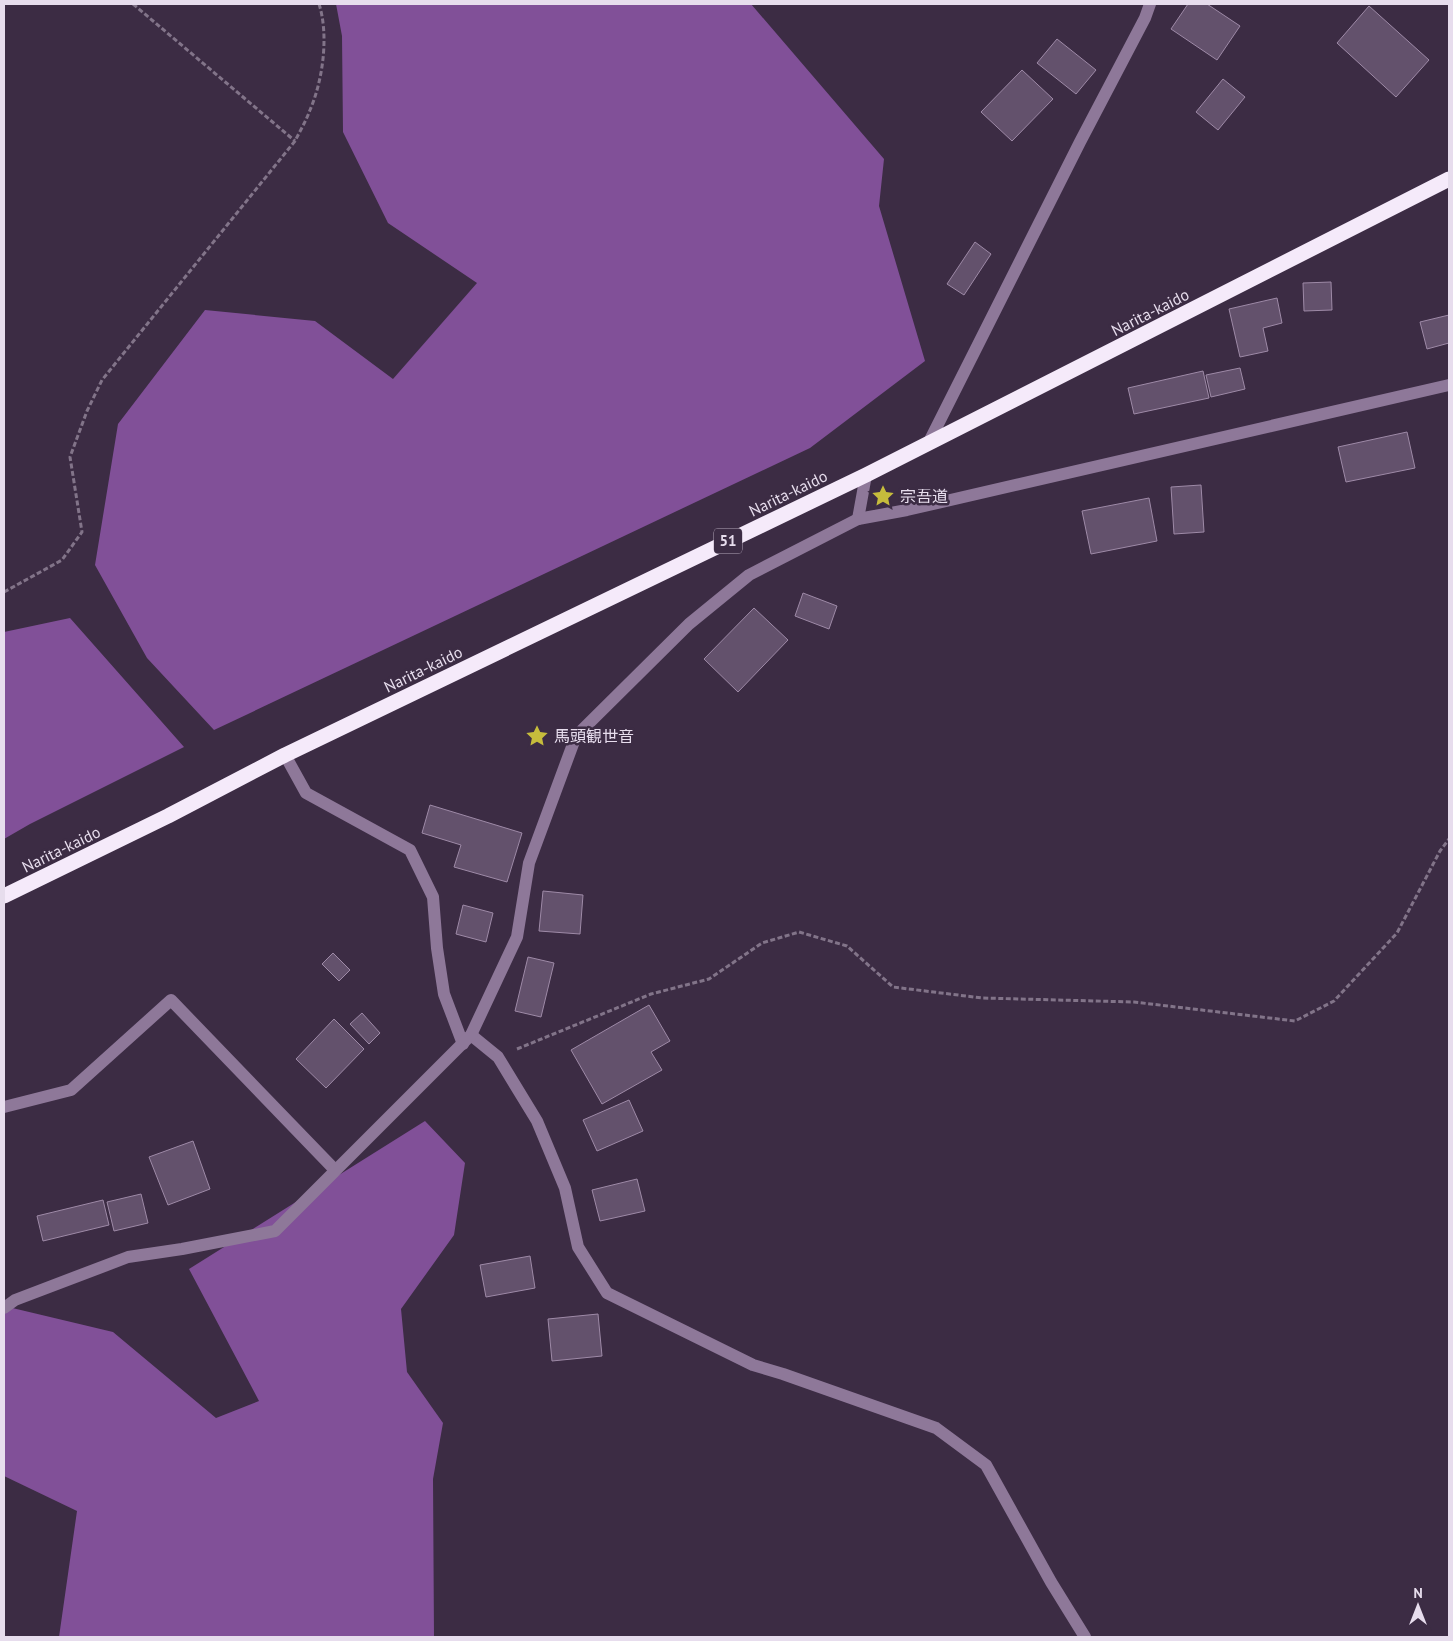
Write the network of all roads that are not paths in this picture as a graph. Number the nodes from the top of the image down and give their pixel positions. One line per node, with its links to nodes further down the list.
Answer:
1 (1150, 4): 4 (street)
2 (1449, 179): 4 (highway, Narita-kaido / 51)
3 (1449, 385): 6 (street)
4 (928, 444): 5 (highway, Narita-kaido / 51)
5 (866, 474): 6 (street); 7 (highway, Narita-kaido / 51)
6 (858, 519): 9 (street)
7 (285, 755): 8 (highway, Narita-kaido / 51); 9 (street)
8 (4, 896)
9 (467, 1040): 11 (street); 13 (street)
10 (4, 1107): 11 (street)
11 (335, 1170): 12 (street)
12 (4, 1308)
13 (1085, 1637)

